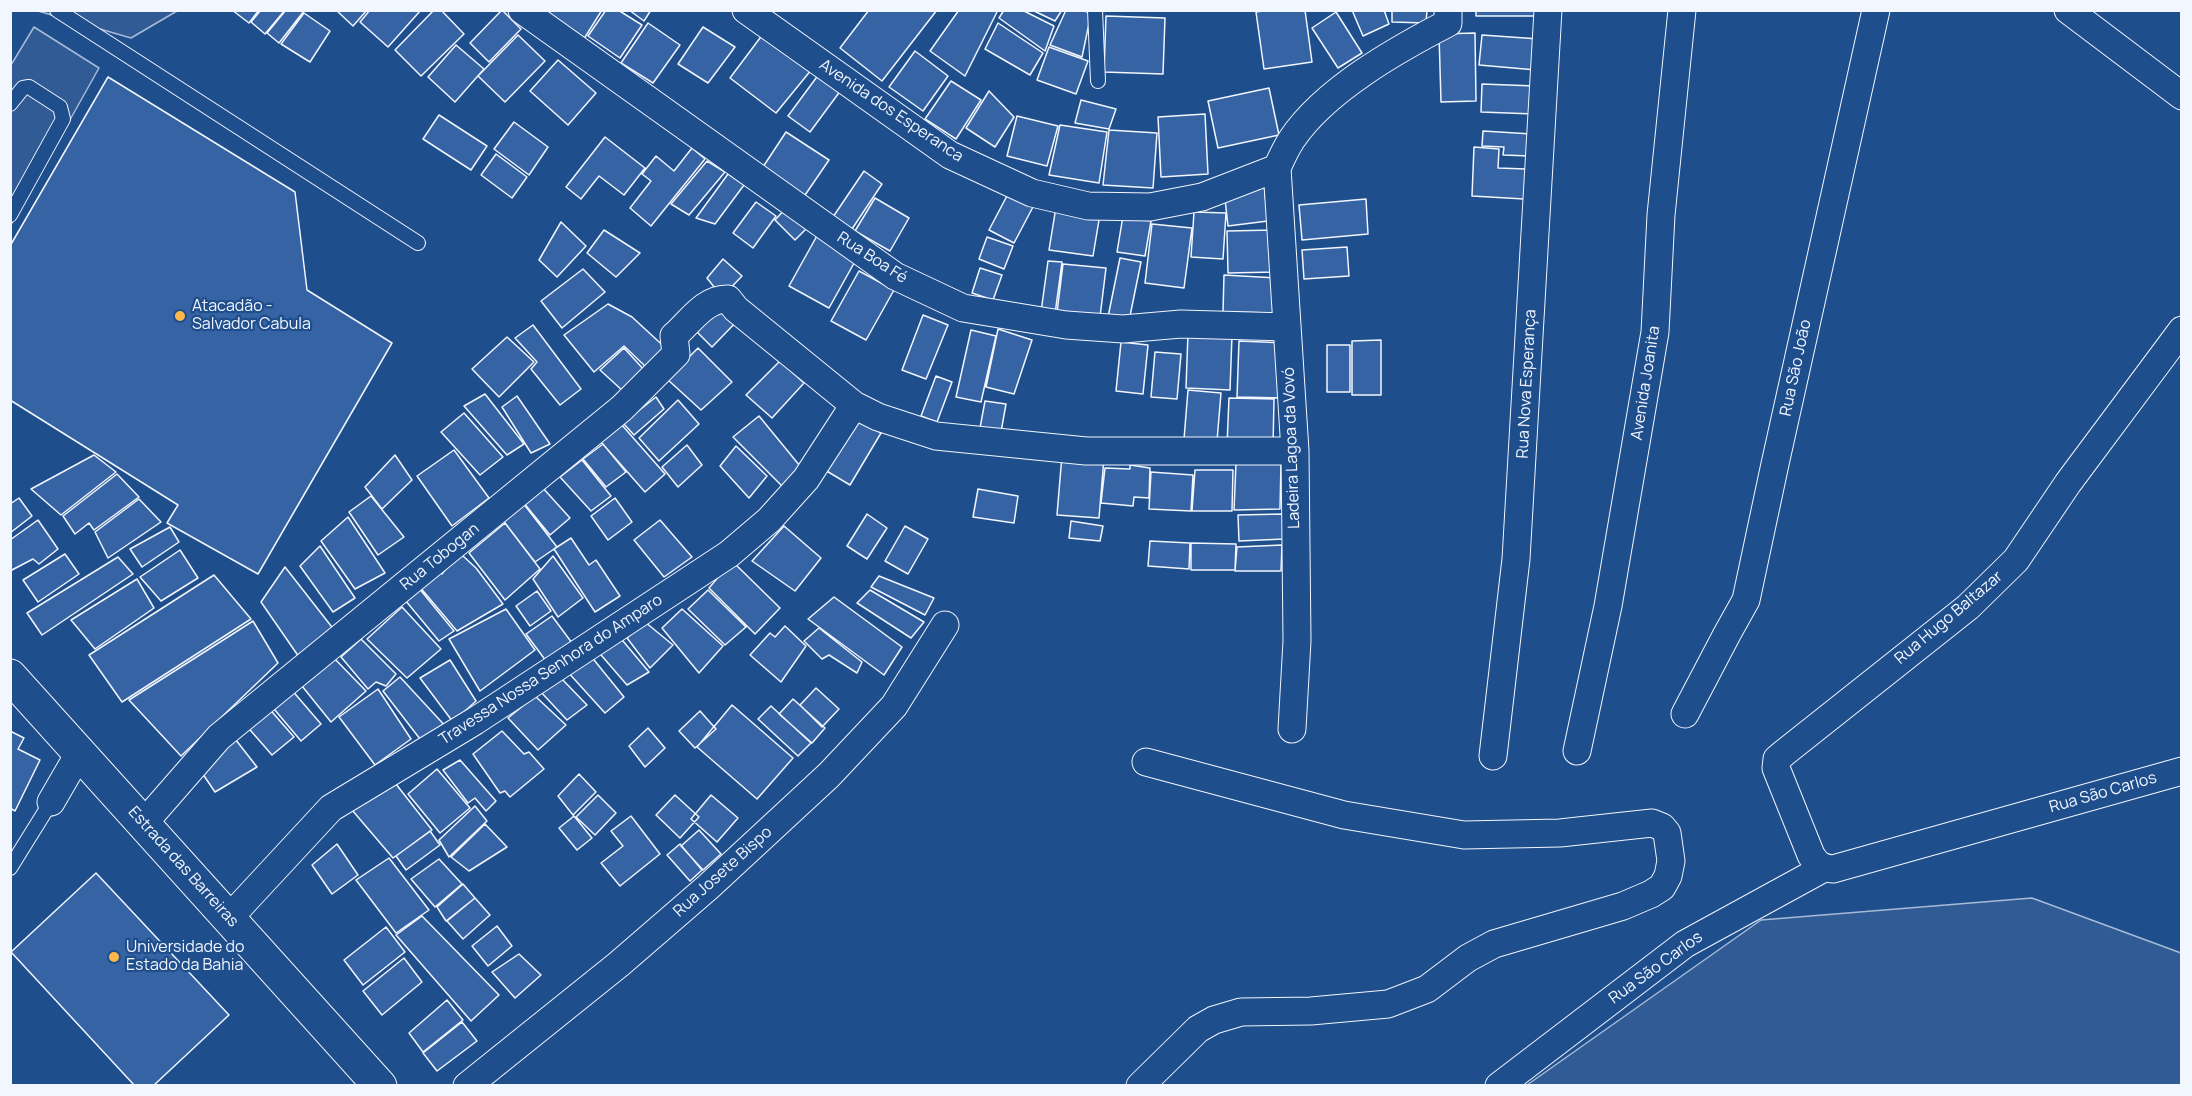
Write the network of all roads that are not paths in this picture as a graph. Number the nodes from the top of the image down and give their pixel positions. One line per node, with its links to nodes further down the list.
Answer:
1 (57, 10): 15 (lane)
2 (522, 10): 16 (street, Rua Boa Fé)
3 (747, 10): 13 (street, Avenida dos Esperanca)
4 (1095, 10): 10 (lane)
5 (1548, 10): 26 (street, Rua Nova Esperança)
6 (1682, 10): 24 (street, Avenida Joanita)
7 (1876, 10): 22 (street, Rua São João)
8 (2068, 10): 11 (street)
9 (1448, 17): 13 (street)
10 (1098, 81)
11 (2181, 96)
12 (10, 104): 14 (lane)
13 (1276, 168): 16 (street, Ladeira Lagoa da Vovó)
14 (10, 215)
15 (418, 243)
16 (1287, 327): 19 (street, Ladeira Lagoa da Vovó)
17 (2181, 330): 32 (street, Rua Hugo Baltazar)
18 (854, 405): 19 (street); 30 (street, Rua Tobogan); 33 (street, Travessa Nossa Senhora do Amparo)
19 (1294, 451): 23 (street, Ladeira Lagoa da Vovó)
20 (945, 625): 35 (street, Rua Josete Bispo)
21 (10, 676): 25 (main road, Estrada das Barreiras)
22 (1685, 714)
23 (1292, 729)
24 (1577, 751)
25 (80, 752): 29 (street); 30 (main road, Estrada das Barreiras)
26 (1493, 756)
27 (1146, 762): 36 (street)
28 (2181, 771): 32 (street, Rua São Carlos)
29 (51, 802): 31 (lane)
30 (144, 823): 33 (main road, Estrada das Barreiras)
31 (10, 868)
32 (1824, 868): 37 (street, Rua São Carlos)
33 (229, 918): 34 (main road, Estrada das Barreiras)
34 (380, 1086)
35 (467, 1086)
36 (1140, 1086)
37 (1498, 1086)

